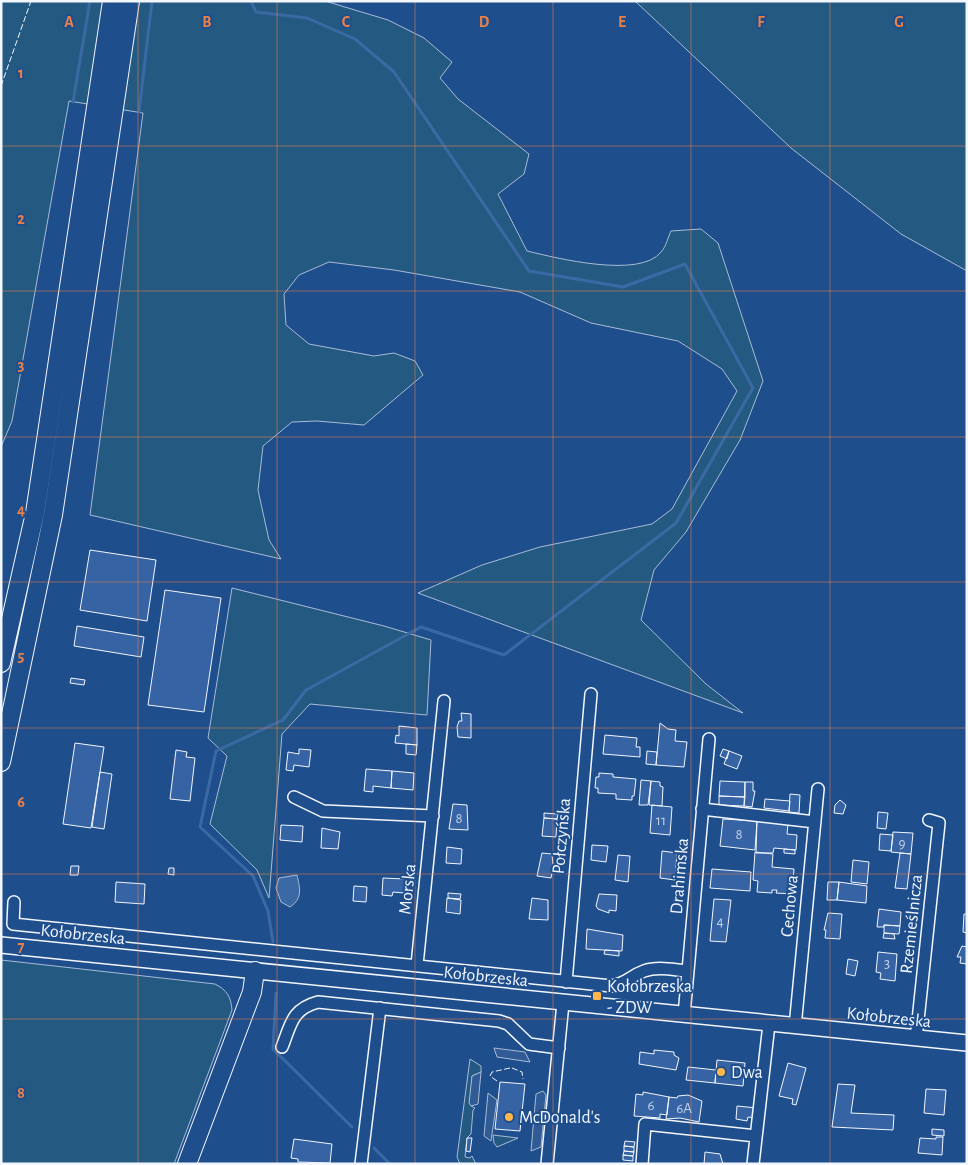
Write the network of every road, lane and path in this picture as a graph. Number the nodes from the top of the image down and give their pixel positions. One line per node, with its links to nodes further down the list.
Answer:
1 (112, 1): 3 (highway)
2 (130, 1): 7 (highway)
3 (1, 663)
4 (591, 694): 19 (street, Połczyńska)
5 (444, 701): 11 (street, Morska)
6 (708, 739): 10 (street, Drahimska)
7 (1, 762)
8 (818, 789): 13 (street, Cechowa)
9 (294, 797): 11 (street)
10 (702, 809): 13 (street); 18 (street, Drahimska)
11 (432, 816): 16 (street, Morska)
12 (929, 820): 25 (street, Rzemieślnicza)
13 (815, 822): 24 (street, Cechowa)
14 (14, 902): 16 (street)
15 (1, 945): 17 (main road, Kołobrzeska)
16 (417, 965): 19 (street)
17 (255, 971): 20 (main road, Kołobrzeska); 30 (highway)
18 (688, 971): 19 (street); 22 (street, Drahimska)
19 (566, 982)
20 (563, 1003): 22 (main road, Kołobrzeska); 28 (street)
21 (380, 1008): 27 (street); 28 (street); 31 (street)
22 (684, 1015): 23 (main road, Kołobrzeska)
23 (769, 1024): 24 (main road, Kołobrzeska); 29 (street)
24 (796, 1027): 25 (main road, Kołobrzeska)
25 (916, 1039): 26 (main road, Kołobrzeska)
26 (967, 1043)
27 (282, 1047)
28 (559, 1048): 32 (street)
29 (756, 1136): 33 (street); 34 (street)
30 (187, 1164)
31 (361, 1164)
32 (547, 1164)
33 (642, 1164)
34 (753, 1164)

